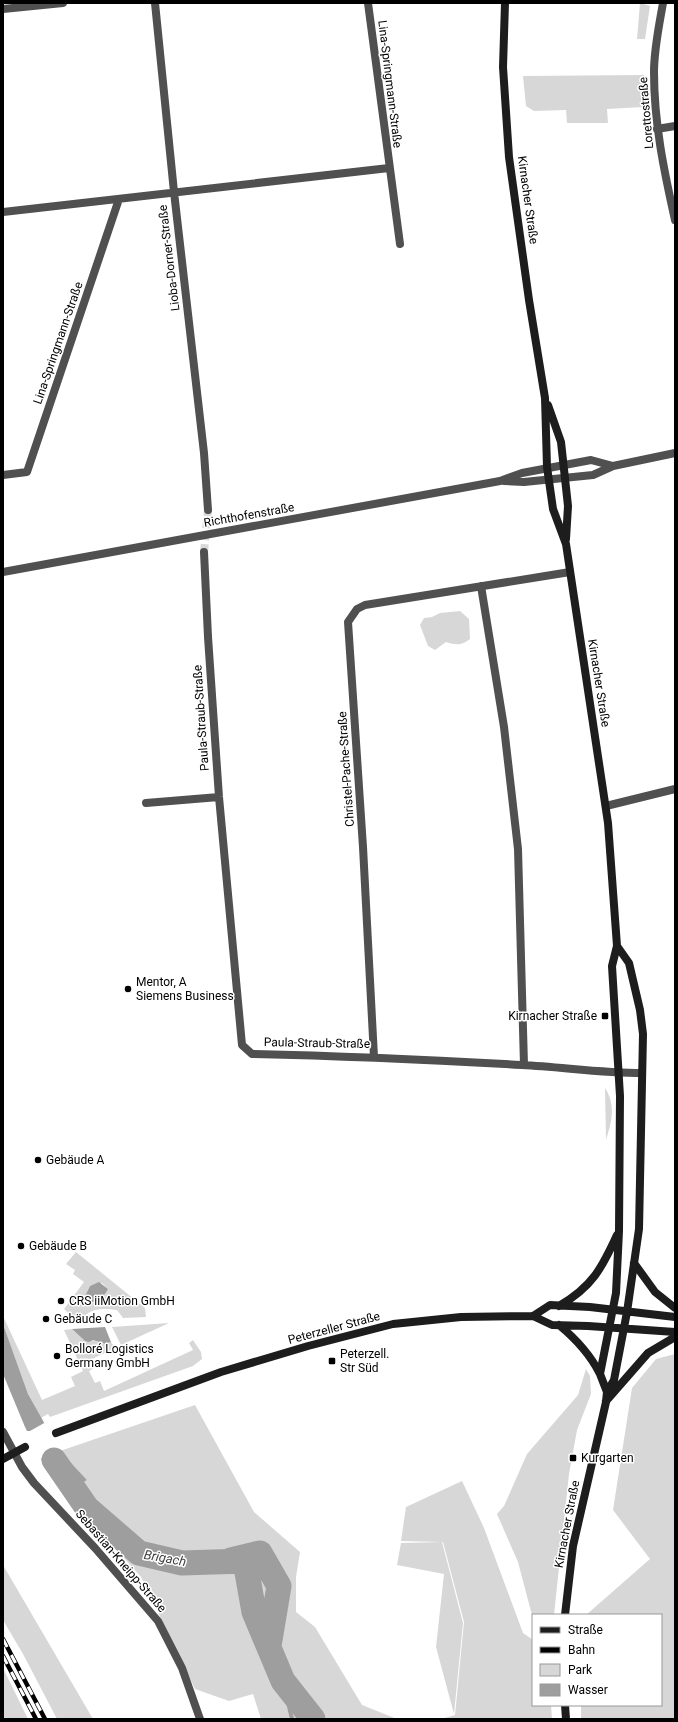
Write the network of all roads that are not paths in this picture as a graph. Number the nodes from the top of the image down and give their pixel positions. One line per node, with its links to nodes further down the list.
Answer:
1 (63, 3): 6 (street)
2 (155, 3): 10 (street, Lioba-Dorner-Straße)
3 (368, 3): 9 (street, Lina-Springmann-Straße)
4 (504, 3): 15 (main road, Kirnacher Straße)
5 (663, 3): 8 (street, Lorettostraße)
6 (3, 9)
7 (675, 126): 8 (street)
8 (657, 129): 13 (street, Lorettostraße)
9 (389, 168): 10 (street); 14 (street, Lina-Springmann-Straße)
10 (174, 192): 11 (street); 24 (street, Lioba-Dorner-Straße)
11 (119, 199): 12 (street); 20 (street, Lina-Springmann-Straße)
12 (3, 212)
13 (675, 220)
14 (400, 244)
15 (546, 398): 17 (main road, Kirnacher Straße); 19 (main road, Kirnacher Straße)
16 (675, 453): 18 (street)
17 (564, 465): 18 (street, Richthofenstraße); 19 (street, Richthofenstraße); 21 (main road, Kirnacher Straße)
18 (613, 466): 21 (street, Richthofenstraße)
19 (547, 467): 22 (main road, Kirnacher Straße); 23 (street, Richthofenstraße)
20 (3, 476)
21 (566, 478): 22 (street, Richthofenstraße); 25 (main road, Kirnacher Straße)
22 (549, 480): 23 (street, Richthofenstraße); 25 (main road, Kirnacher Straße)
23 (500, 481): 27 (street, Richthofenstraße)
24 (208, 510)
25 (566, 544): 28 (main road, Kirnacher Straße)
26 (204, 552): 31 (street, Paula-Straub-Straße)
27 (3, 572)
28 (570, 572): 29 (street, Christel-Pache-Straße); 33 (main road, Kirnacher Straße)
29 (481, 586): 35 (street, Christel-Pache-Straße); 36 (street)
30 (675, 789): 33 (street)
31 (219, 798): 32 (street); 35 (street, Paula-Straub-Straße)
32 (146, 803)
33 (606, 806): 34 (main road, Kirnacher Straße)
34 (617, 946): 37 (main road, Kirnacher Straße); 38 (main road, Kirnacher Straße)
35 (374, 1057): 36 (street, Paula-Straub-Straße)
36 (524, 1065): 37 (street, Paula-Straub-Straße)
37 (618, 1073): 38 (street, Paula-Straub-Straße); 39 (main road, Kirnacher Straße)
38 (642, 1073): 40 (main road, Kirnacher Straße)
39 (619, 1231): 41 (main road); 43 (main road, Kirnacher Straße)
40 (634, 1263): 42 (main road); 44 (main road, Kirnacher Straße)
41 (559, 1306): 43 (main road); 45 (main road)
42 (675, 1308)
43 (612, 1310): 44 (main road); 48 (main road, Kirnacher Straße)
44 (627, 1312): 46 (main road); 49 (main road, Kirnacher Straße)
45 (533, 1316): 47 (main road); 56 (main road, Peterzeller Straße)
46 (675, 1317)
47 (559, 1325): 48 (main road); 52 (main road)
48 (609, 1327): 49 (main road); 52 (main road, Kirnacher Straße)
49 (624, 1328): 50 (main road); 53 (main road, Kirnacher Straße)
50 (675, 1332)
51 (675, 1337): 54 (main road)
52 (600, 1374): 53 (main road, Kirnacher Straße)
53 (607, 1392): 54 (main road, Kirnacher Straße)
54 (606, 1402): 60 (main road, Kirnacher Straße)
55 (3, 1432): 58 (street, Sebastian-Kneipp-Straße)
56 (56, 1433)
57 (25, 1447): 58 (main road)
58 (13, 1453): 59 (main road); 62 (street, Sebastian-Kneipp-Straße)
59 (3, 1459)
60 (565, 1614)
61 (566, 1706): 63 (main road)
62 (200, 1719)
63 (566, 1719)

